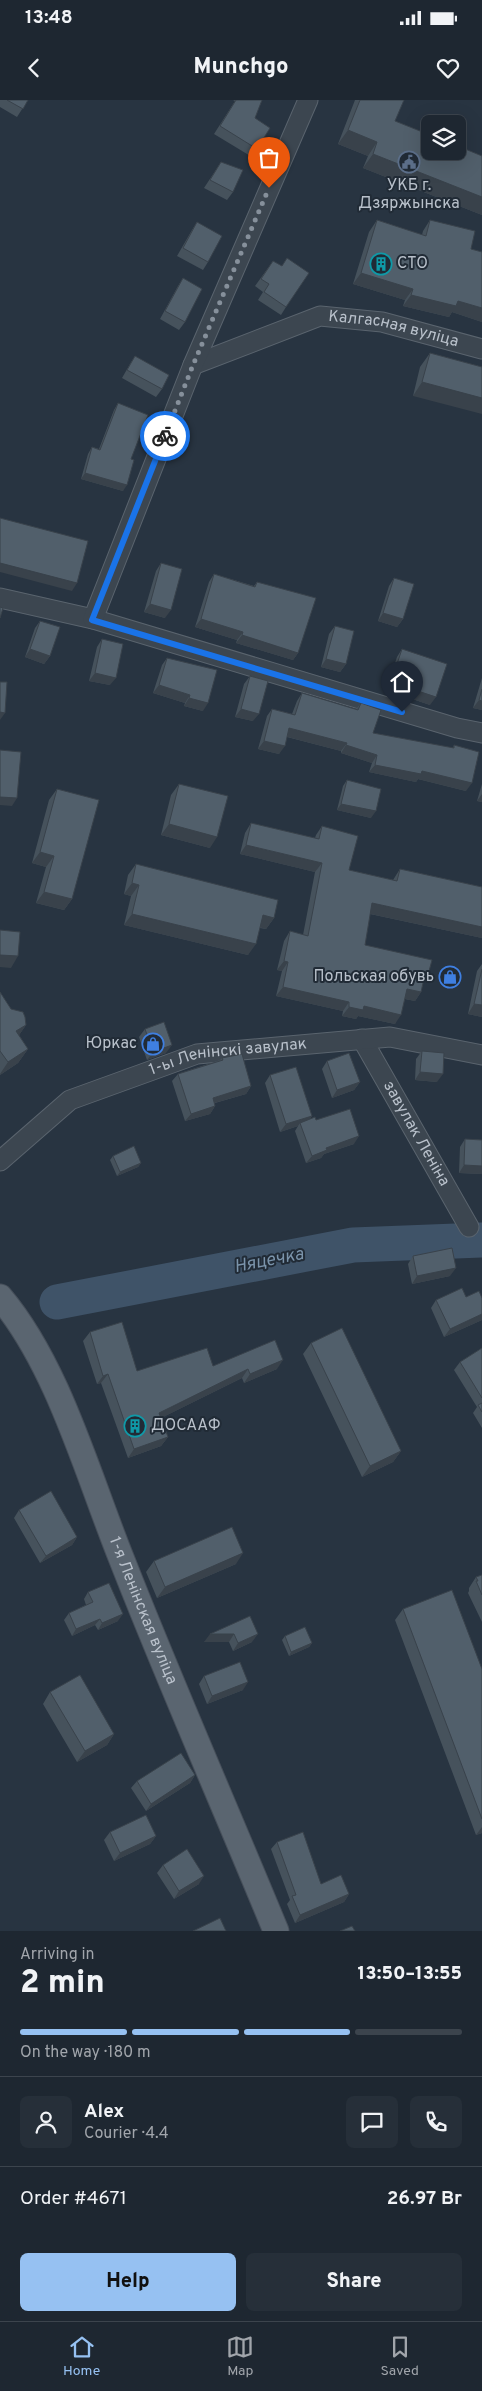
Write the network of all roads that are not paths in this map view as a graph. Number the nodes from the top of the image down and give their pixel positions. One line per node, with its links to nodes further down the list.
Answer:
1 (308, 100): 3 (street)
2 (482, 349): 3 (street, Калгасная вуліца)
3 (193, 365): 5 (street)
4 (0, 598): 5 (street)
5 (92, 620): 6 (street)
6 (482, 733)
7 (362, 1039): 8 (street, 1-ы Ленінскі завулак); 9 (street, 1-ы Ленінскі завулак); 10 (street, завулак Леніна)
8 (482, 1055)
9 (0, 1161)
10 (469, 1227)
11 (0, 1297): 12 (main road, 1-я Ленінская вуліца)
12 (276, 1931)

